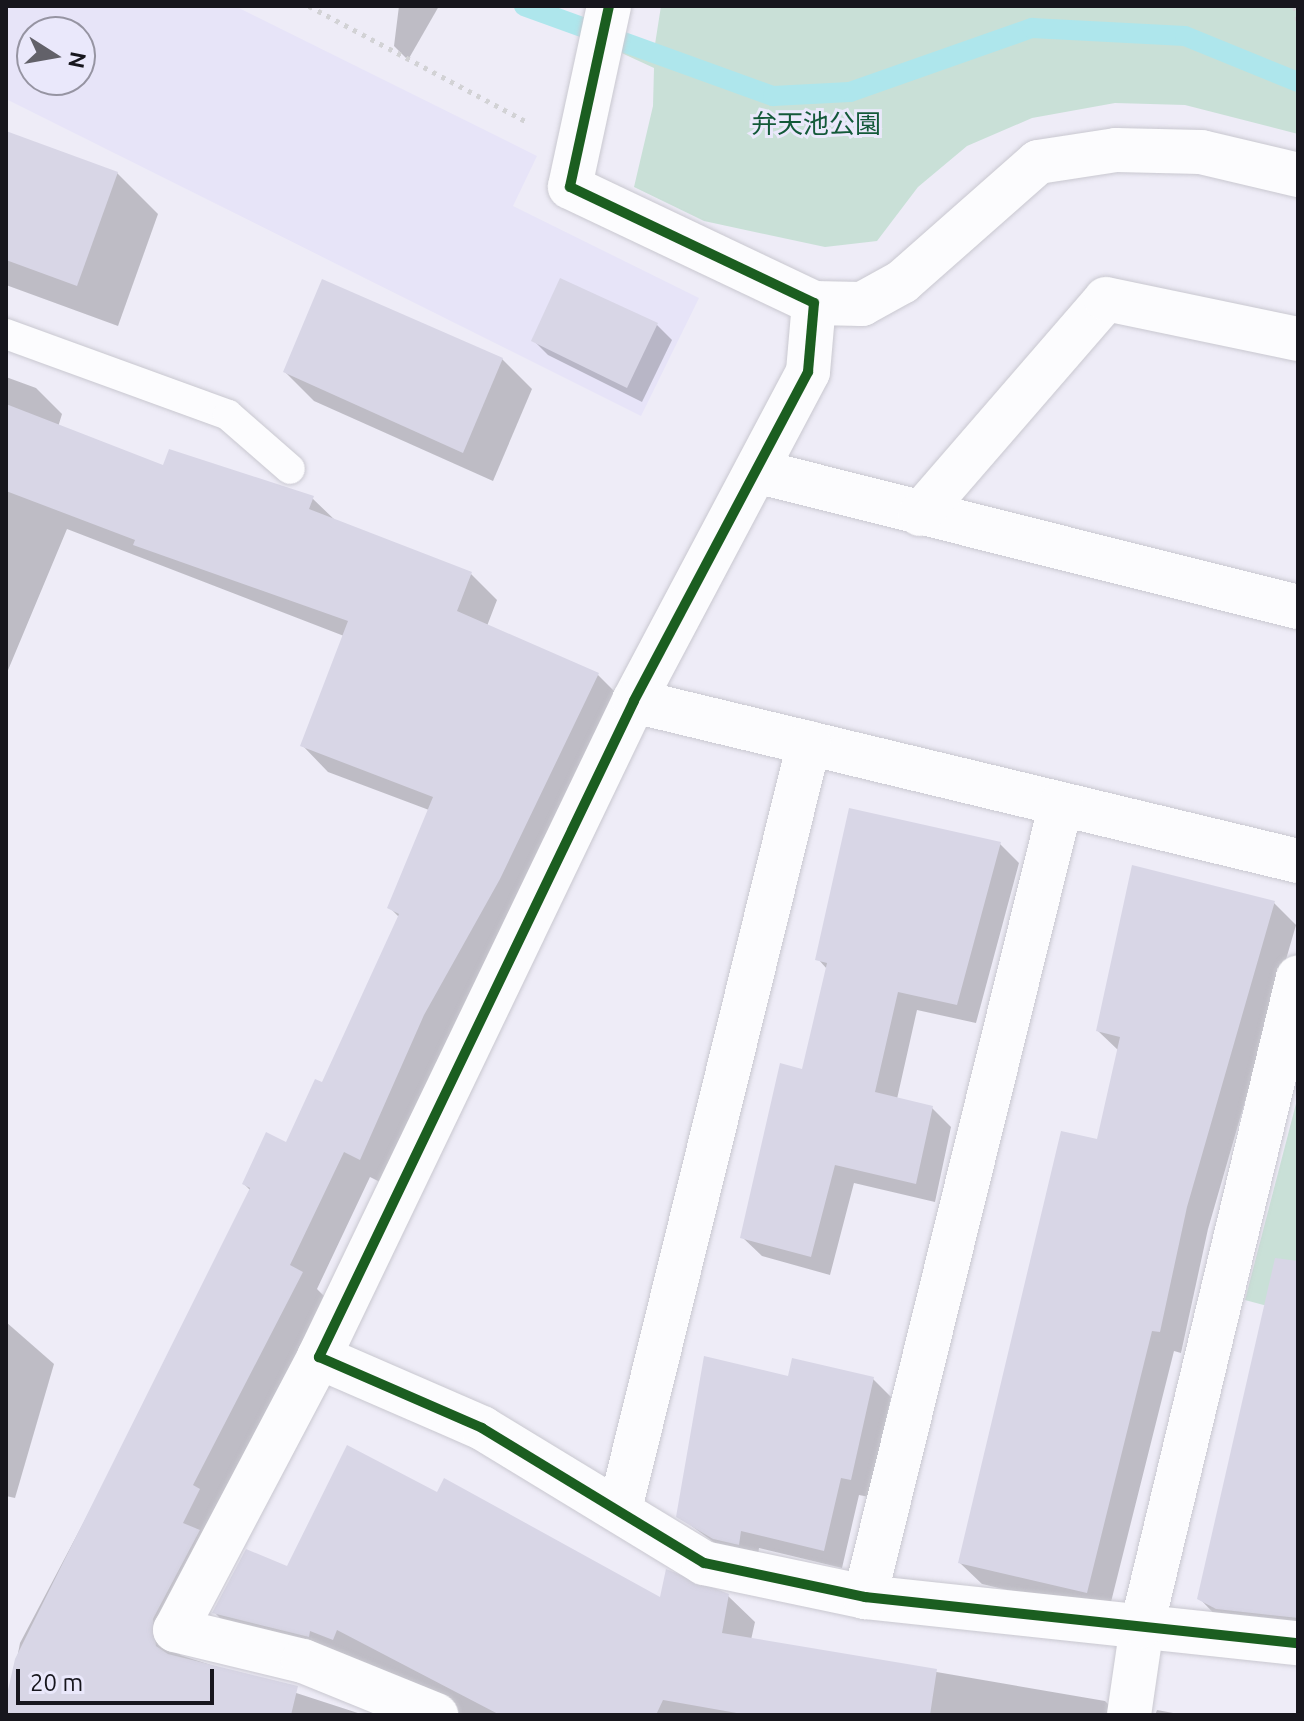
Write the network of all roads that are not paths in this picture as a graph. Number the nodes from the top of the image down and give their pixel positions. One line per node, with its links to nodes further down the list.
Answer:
1 (609, 6): 3 (street)
2 (1298, 175): 3 (street)
3 (814, 303): 7 (street)
4 (6, 334): 6 (lane)
5 (1298, 339): 8 (street)
6 (290, 469)
7 (760, 472): 8 (street); 10 (street)
8 (920, 514): 9 (street)
9 (1298, 607)
10 (634, 701): 11 (street); 15 (street)
11 (809, 743): 12 (street); 16 (street)
12 (1061, 804): 13 (street); 17 (street)
13 (1298, 861)
14 (1298, 977): 18 (street)
15 (325, 1346): 16 (street); 20 (street)
16 (620, 1509): 17 (street)
17 (865, 1597): 18 (street)
18 (1142, 1626): 19 (street); 21 (street)
19 (1298, 1643)
20 (436, 1715)
21 (1129, 1715)

